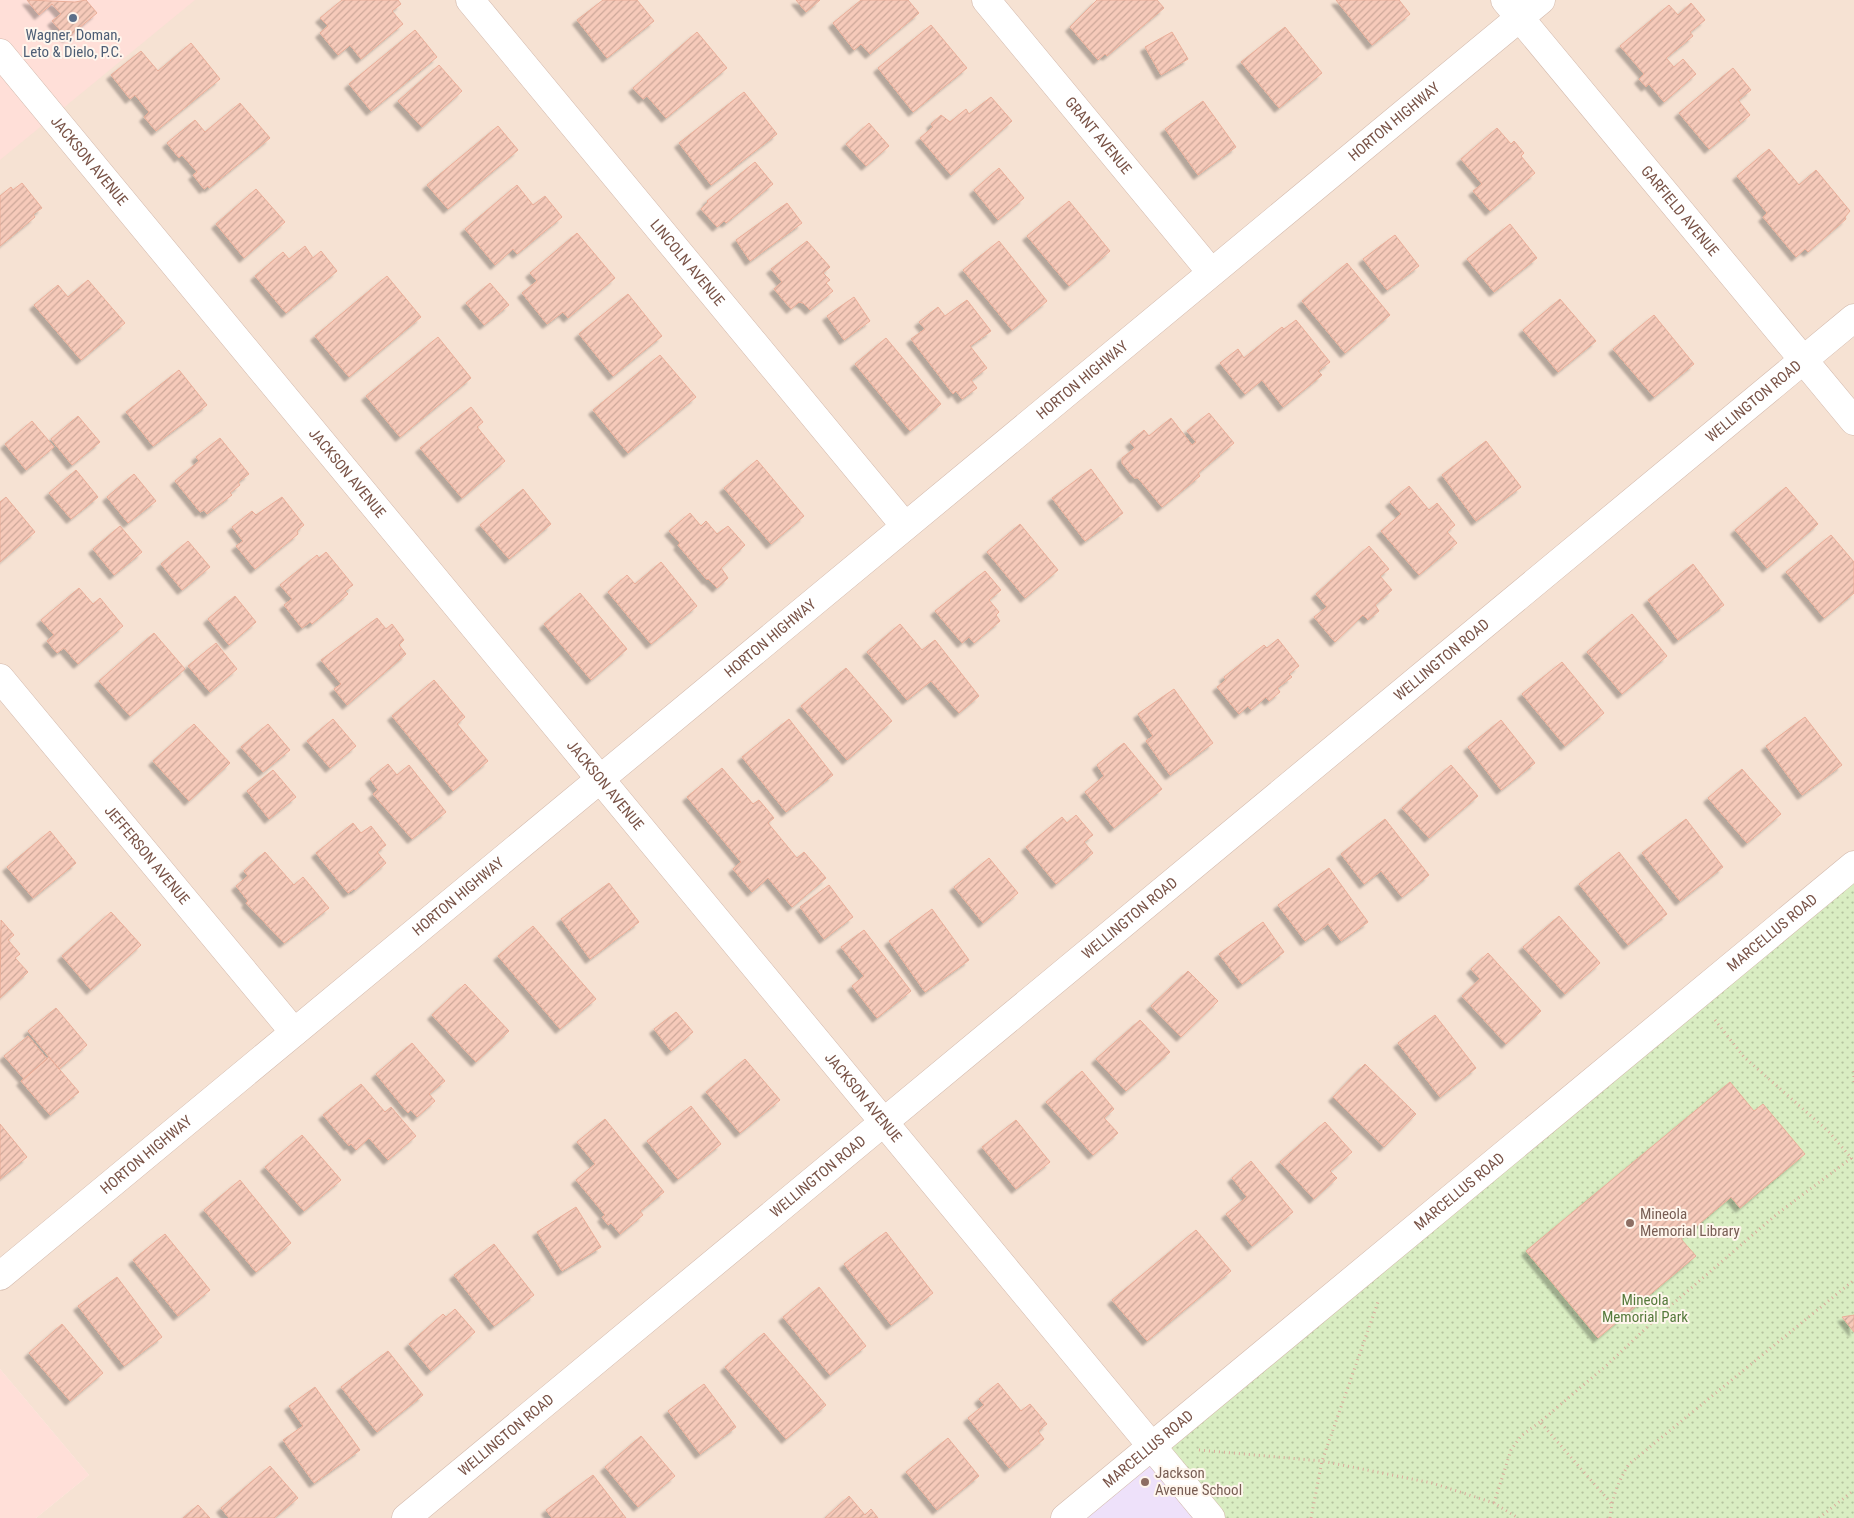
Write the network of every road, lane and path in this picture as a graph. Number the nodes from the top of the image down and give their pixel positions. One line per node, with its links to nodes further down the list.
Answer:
1 (470, 0): 10 (street, LINCOLN AVENUE)
2 (986, 0): 6 (street, GRANT AVENUE)
3 (1541, 0): 4 (street, HORTON HIGHWAY)
4 (1513, 9): 6 (street, HORTON HIGHWAY); 8 (street, GARFIELD AVENUE)
5 (0, 53): 12 (street, JACKSON AVENUE)
6 (1211, 272): 10 (street, HORTON HIGHWAY)
7 (1854, 318): 8 (street, WELLINGTON ROAD)
8 (1804, 360): 9 (street, GARFIELD AVENUE); 18 (street, WELLINGTON ROAD)
9 (1854, 421)
10 (906, 526): 12 (street, HORTON HIGHWAY)
11 (0, 678): 15 (street, JEFFERSON AVENUE)
12 (600, 779): 15 (street, HORTON HIGHWAY); 18 (street, JACKSON AVENUE)
13 (1854, 865): 14 (street, MARCELLUS ROAD)
14 (1696, 996): 19 (path); 24 (street, MARCELLUS ROAD)
15 (294, 1032): 20 (street, HORTON HIGHWAY)
16 (1854, 1071): 17 (path)
17 (1854, 1082)
18 (883, 1122): 24 (street, JACKSON AVENUE); 29 (street, WELLINGTON ROAD)
19 (1853, 1159): 23 (path)
20 (0, 1276)
21 (1854, 1280): 28 (path)
22 (1381, 1293): 25 (path)
23 (1540, 1422): 27 (path); 28 (path)
24 (1151, 1446): 25 (path); 30 (street, MARCELLUS ROAD); 31 (street, JACKSON AVENUE)
25 (1322, 1461): 27 (path); 32 (path)
26 (1854, 1490): 35 (path)
27 (1494, 1503): 33 (path)
28 (1611, 1503): 34 (path)
29 (406, 1518)
30 (1065, 1518)
31 (1211, 1518)
32 (1311, 1518)
33 (1518, 1518)
34 (1610, 1518)
35 (1819, 1518)

